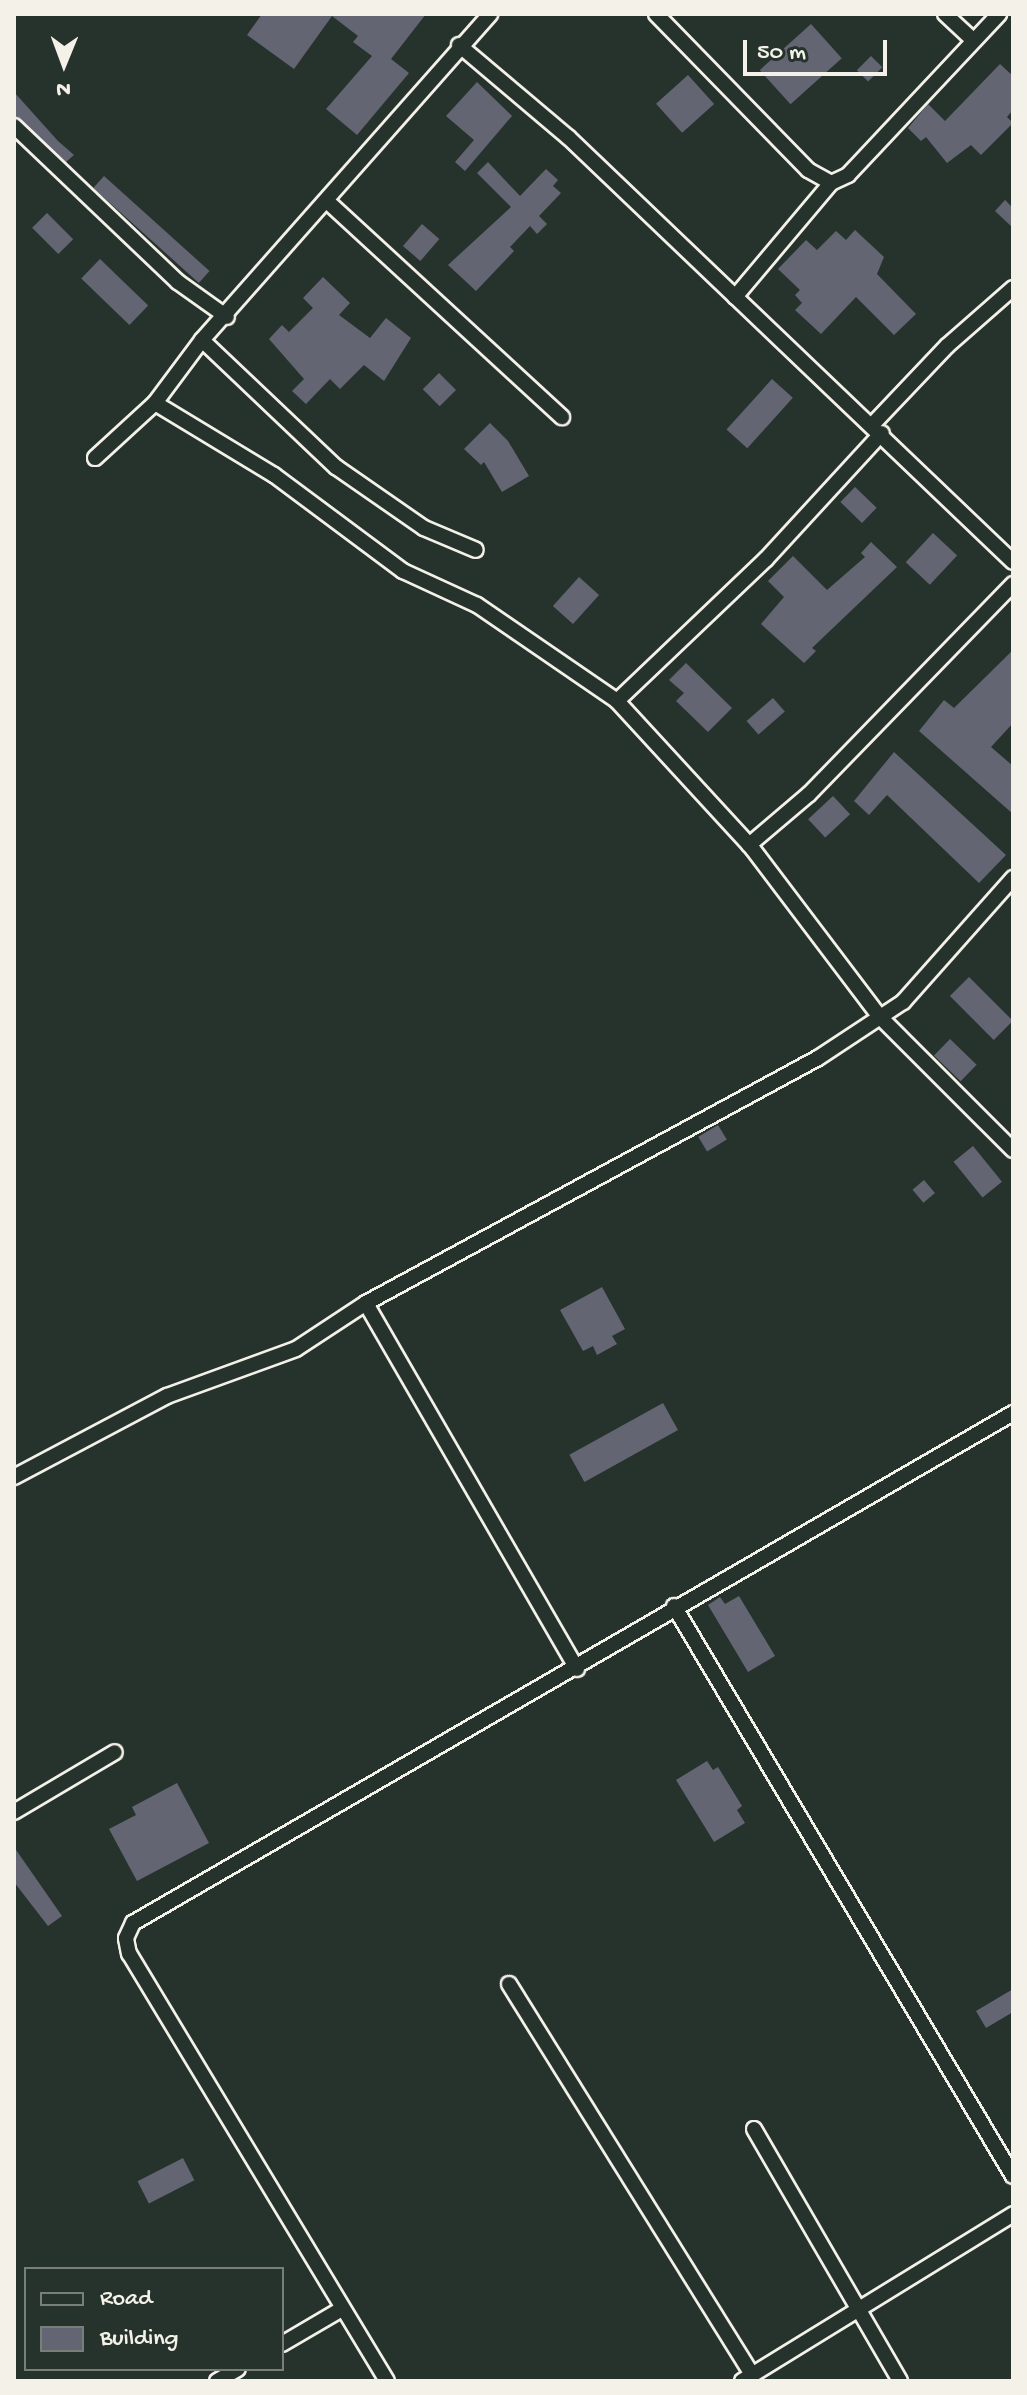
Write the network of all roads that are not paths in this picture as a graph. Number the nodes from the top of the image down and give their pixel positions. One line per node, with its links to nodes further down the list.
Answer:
1 (490, 14): 6 (street)
2 (656, 14): 8 (street)
3 (945, 14): 5 (street)
4 (999, 14): 5 (street)
5 (973, 40): 8 (street)
6 (459, 45): 9 (street); 11 (street)
7 (14, 126): 12 (street)
8 (831, 183): 11 (street)
9 (328, 202): 12 (street); 15 (street)
10 (1013, 288): 16 (street)
11 (735, 297): 16 (street)
12 (227, 317): 13 (street)
13 (202, 340): 14 (street); 18 (street)
14 (155, 403): 17 (street); 21 (street)
15 (562, 417)
16 (877, 429): 19 (street); 21 (street)
17 (95, 458)
18 (476, 550)
19 (1013, 562)
20 (1013, 584): 22 (street)
21 (617, 701): 22 (street)
22 (749, 845): 24 (street)
23 (1013, 878): 24 (street)
24 (880, 1017): 25 (street); 26 (street)
25 (1013, 1150)
26 (366, 1303): 28 (street); 30 (street)
27 (1013, 1413): 29 (street)
28 (14, 1477)
29 (674, 1606): 30 (street); 35 (street)
30 (577, 1669): 37 (street)
31 (115, 1752): 32 (street)
32 (14, 1812)
33 (509, 1984): 41 (street)
34 (754, 2129): 38 (street)
35 (1013, 2176)
36 (1013, 2214): 38 (street)
37 (340, 2310): 39 (street); 43 (street)
38 (858, 2310): 41 (street); 44 (street)
39 (284, 2343)
40 (234, 2371): 42 (street)
41 (747, 2378)
42 (217, 2381)
43 (387, 2381)
44 (900, 2381)

